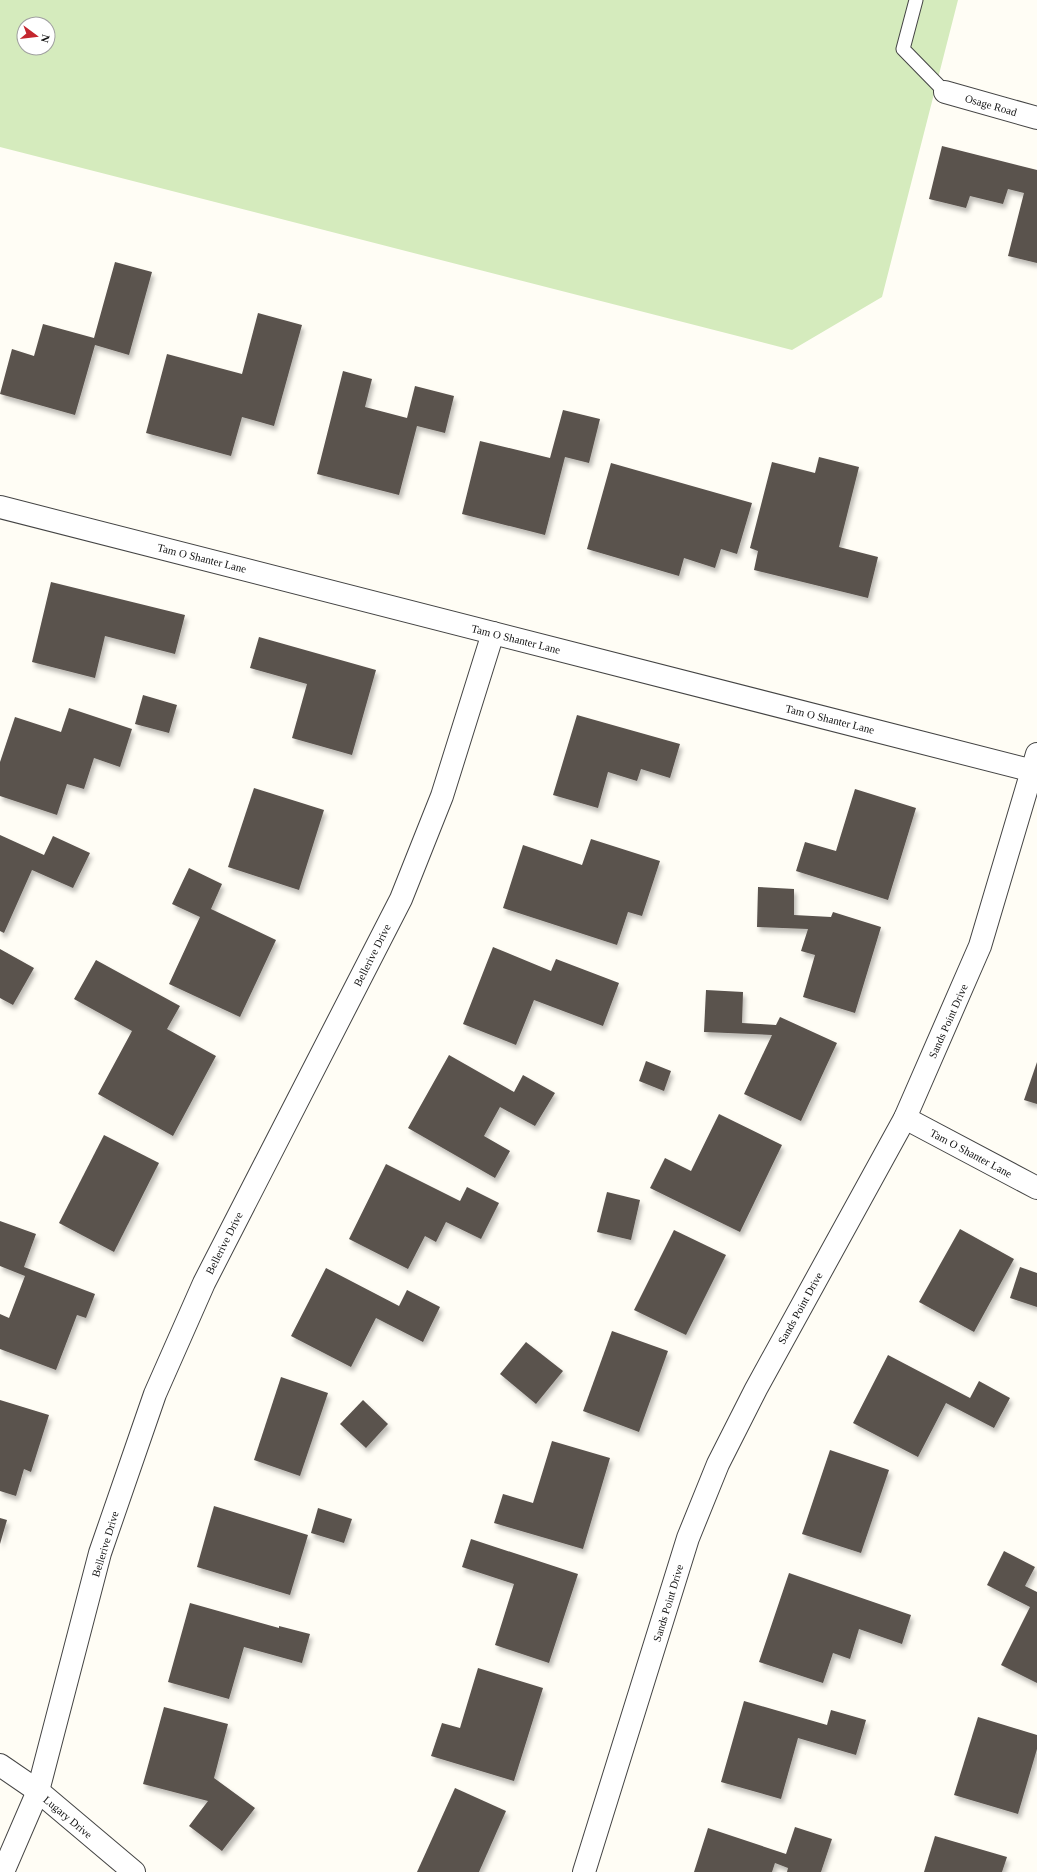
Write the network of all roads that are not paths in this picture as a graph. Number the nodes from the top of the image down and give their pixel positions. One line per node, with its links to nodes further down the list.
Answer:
1 (916, 0): 2 (lane)
2 (945, 92): 3 (street, Osage Road)
3 (1037, 118)
4 (0, 507): 5 (street, Tam O Shanter Lane)
5 (494, 633): 6 (street, Tam O Shanter Lane); 10 (street, Bellerive Drive)
6 (1035, 763): 7 (street, Sands Point Drive)
7 (905, 1118): 8 (street, Tam O Shanter Lane); 13 (street, Sands Point Drive)
8 (1037, 1188)
9 (0, 1765): 10 (street, Lugary Drive)
10 (38, 1792): 11 (street, Bellerive Drive); 12 (street, Lugary Drive)
11 (3, 1872)
12 (134, 1872)
13 (584, 1872)

